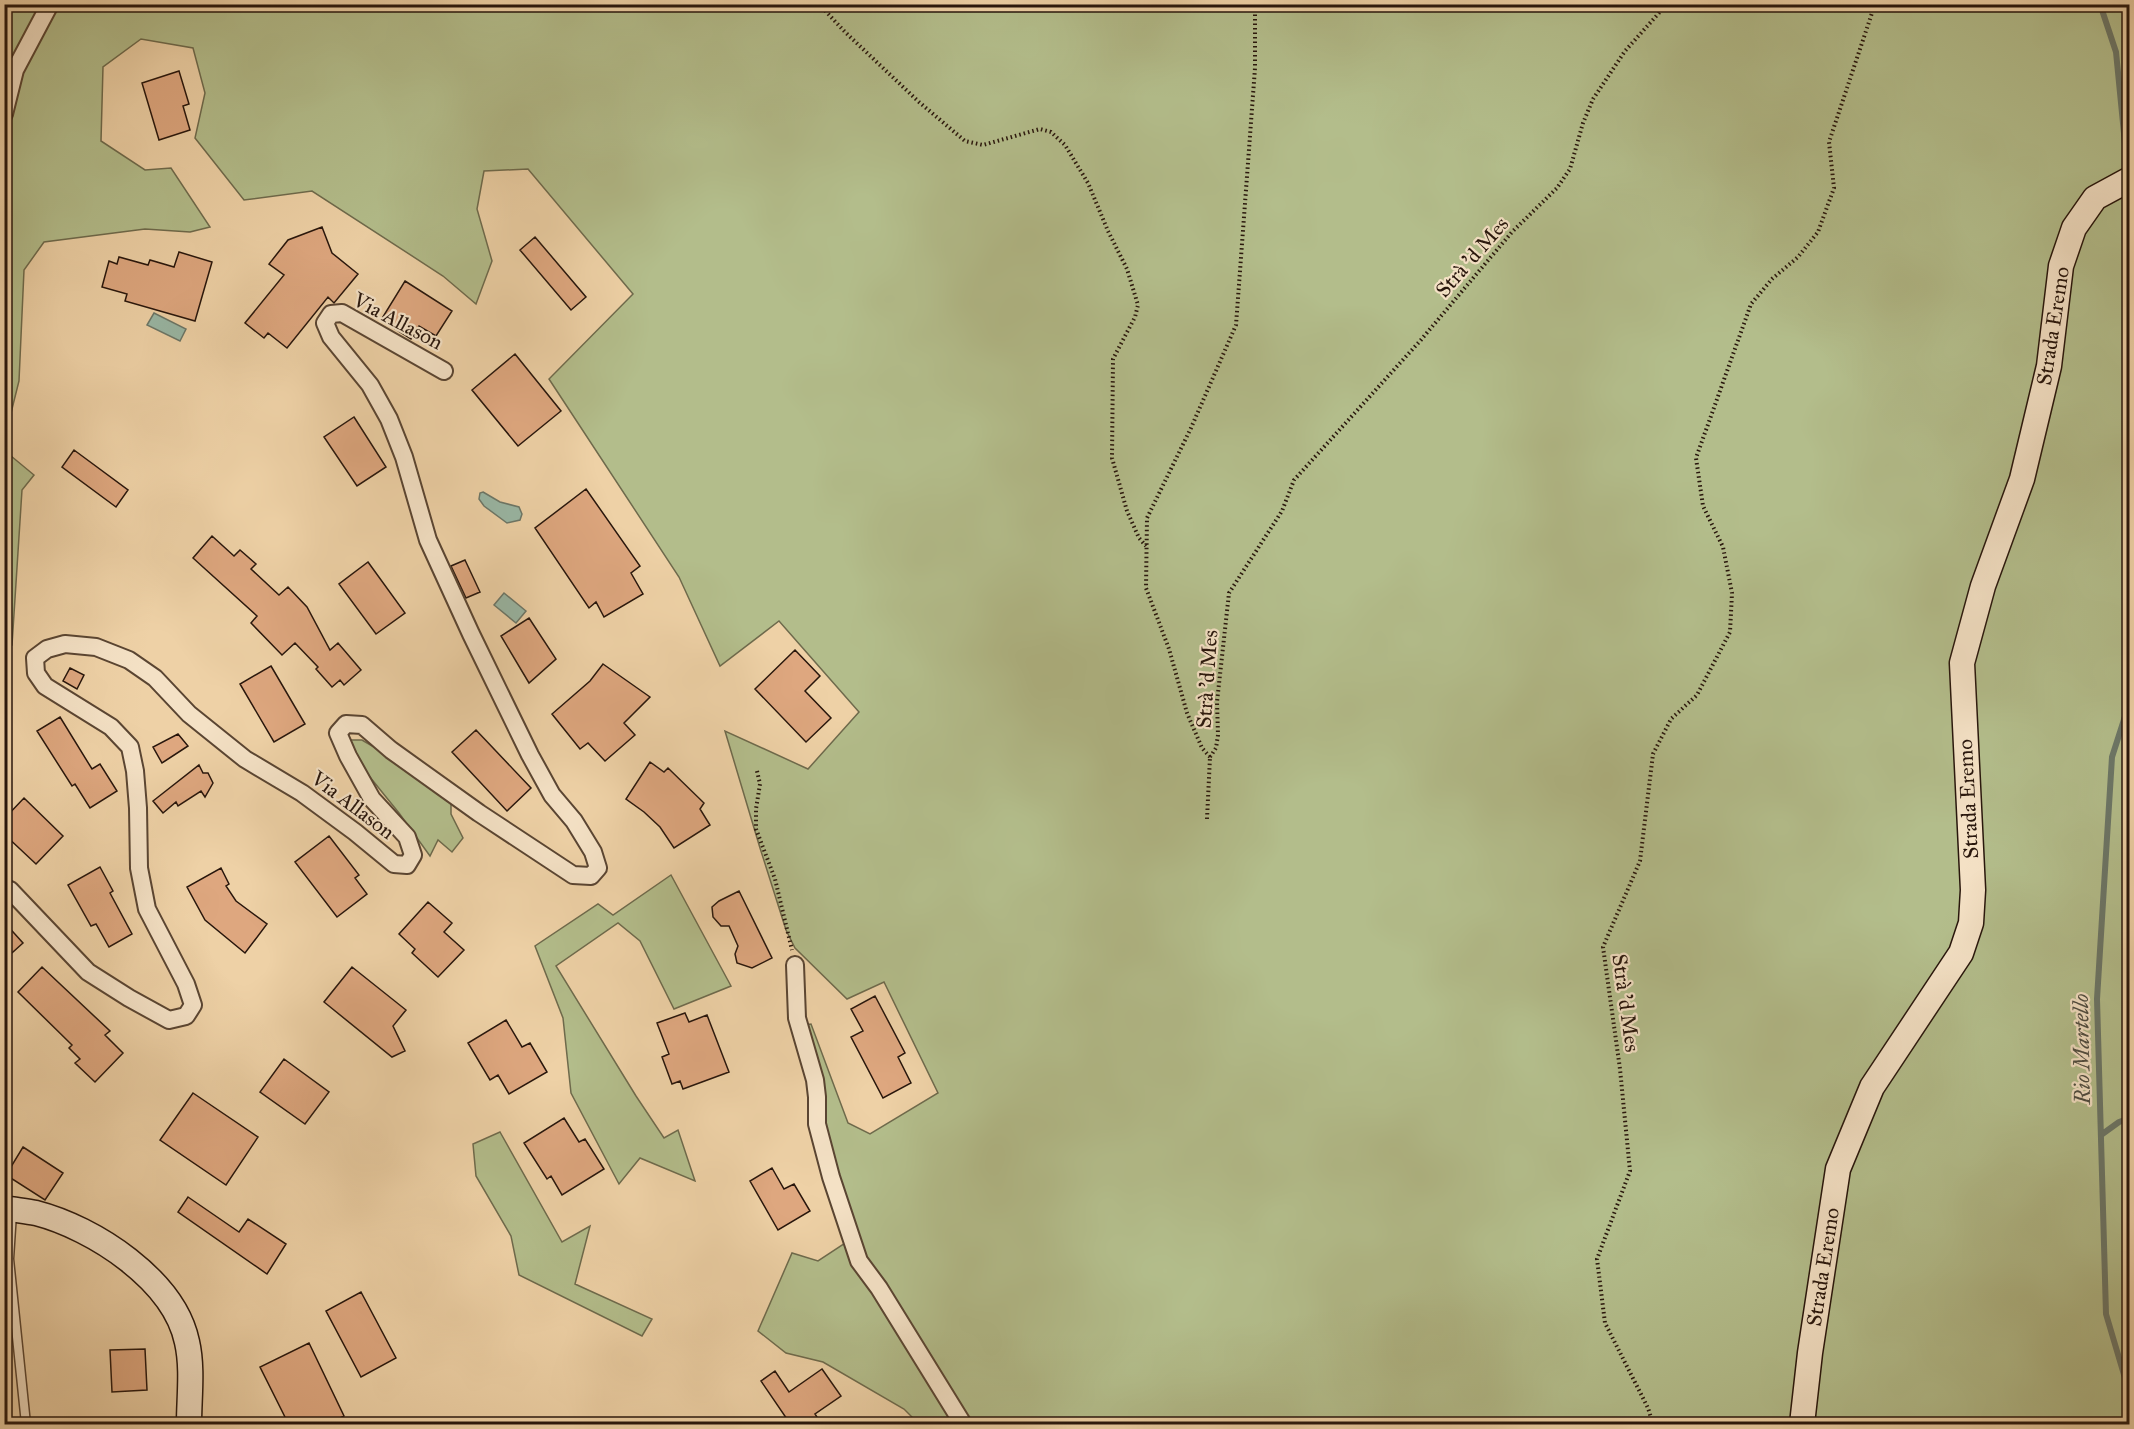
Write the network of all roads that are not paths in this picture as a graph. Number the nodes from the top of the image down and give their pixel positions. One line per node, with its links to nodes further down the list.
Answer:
1 (50, 4): 2 (street)
2 (4, 114)
3 (2130, 178): 11 (main road, Strada Eremo)
4 (444, 371): 5 (street, Via Allason)
5 (4, 888)
6 (795, 965): 10 (street)
7 (8, 1209): 8 (lane); 9 (main road)
8 (26, 1425)
9 (189, 1425)
10 (963, 1425)
11 (1802, 1425)

